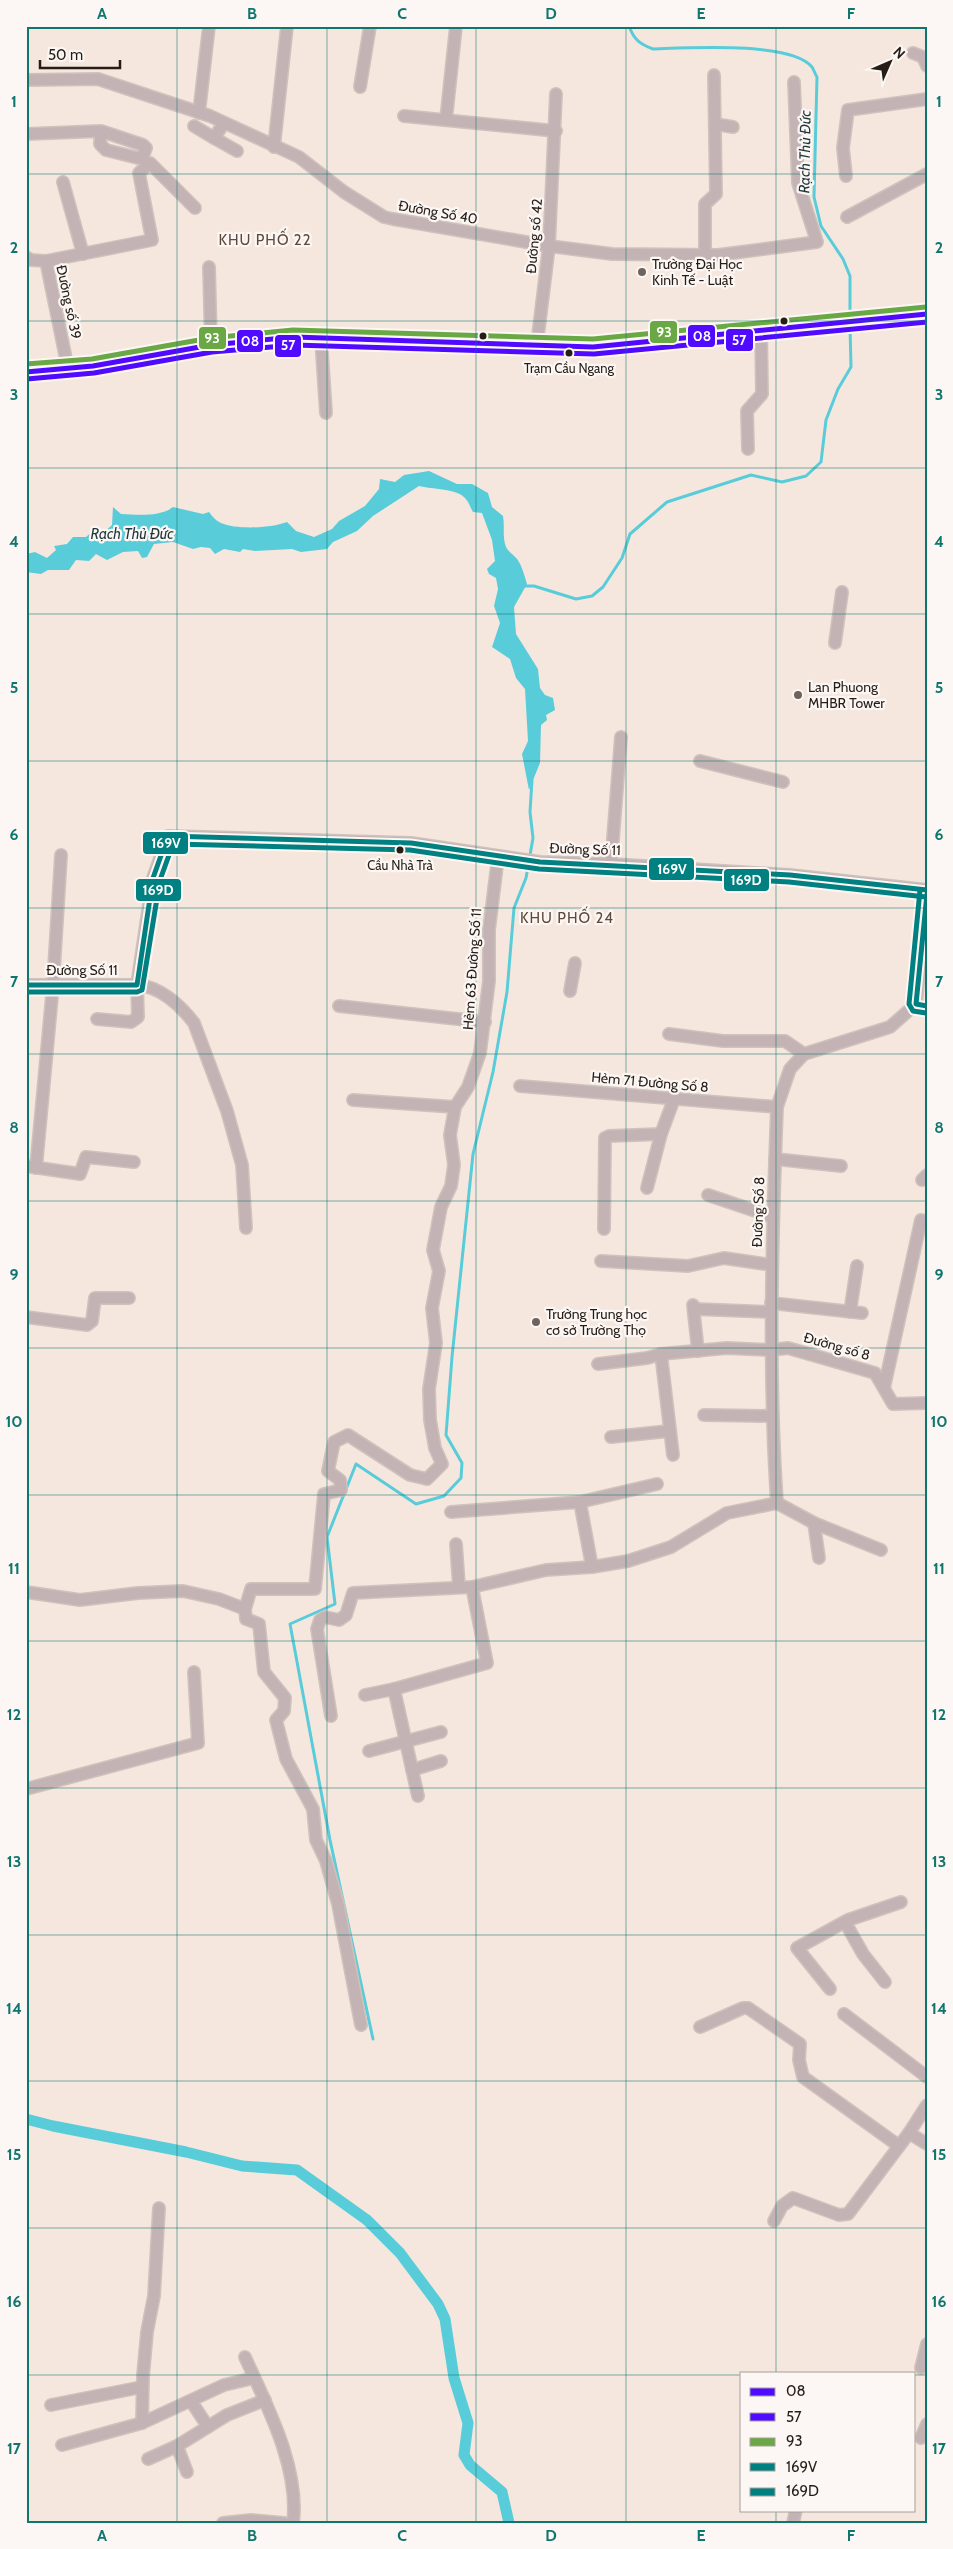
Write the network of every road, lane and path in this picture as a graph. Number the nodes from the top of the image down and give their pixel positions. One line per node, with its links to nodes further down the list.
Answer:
1 (209, 26): 13 (street)
2 (287, 26): 24 (street)
3 (370, 26): 10 (street)
4 (456, 26): 15 (street)
5 (913, 53): 6 (street)
6 (927, 66)
7 (714, 75): 17 (street)
8 (26, 80): 13 (street, Đường Số 40)
9 (794, 82): 33 (street, Đường Số 40)
10 (360, 88)
11 (556, 94): 21 (street, Đường số 42)
12 (927, 99): 27 (street)
13 (200, 113): 16 (street, Đường Số 40)
14 (404, 116): 15 (street)
15 (446, 120): 21 (street)
16 (224, 123): 23 (street); 24 (street, Đường Số 40)
17 (715, 124): 19 (street); 33 (street)
18 (194, 126): 23 (street)
19 (733, 127)
20 (101, 131): 22 (street)
21 (556, 131): 31 (street, Đường số 42)
22 (26, 134)
23 (214, 138): 25 (street)
24 (274, 147): 31 (street, Đường Số 40)
25 (237, 151)
26 (927, 174): 30 (street)
27 (846, 176)
28 (63, 182): 32 (street)
29 (195, 208): 32 (street)
30 (847, 217)
31 (550, 246): 33 (street, Đường Số 40); 40 (street, Đường số 42)
32 (83, 254): 35 (street)
33 (705, 254)
34 (26, 257): 35 (street, Đường số 39)
35 (46, 261): 42 (street, Đường số 39)
36 (209, 267): 41 (street)
37 (927, 314): 38 (main road)
38 (761, 331): 40 (main road); 45 (street)
39 (321, 338): 40 (main road); 41 (main road); 44 (street)
40 (537, 344)
41 (211, 345): 42 (main road)
42 (68, 369): 43 (main road)
43 (26, 372)
44 (326, 412)
45 (748, 449)
46 (842, 592): 47 (street)
47 (835, 643)
48 (621, 737): 53 (street)
49 (700, 762): 50 (street)
50 (783, 782)
51 (61, 856): 57 (street)
52 (500, 857): 53 (street, Đường Số 11); 58 (street, Đường Số 11); 63 (street, Hẻm 63 Đường Số 11)
53 (611, 864): 54 (street, Đường Số 11)
54 (927, 891): 60 (street)
55 (575, 963): 59 (street)
56 (26, 985): 57 (street, Đường Số 11)
57 (53, 985): 58 (street, Đường Số 11); 75 (street)
58 (137, 985): 62 (street); 80 (street)
59 (570, 992)
60 (921, 1005): 65 (street)
61 (339, 1006): 63 (street)
62 (97, 1019)
63 (485, 1022): 69 (street, Hẻm 63 Đường Số 11)
64 (669, 1034): 65 (street)
65 (804, 1054): 70 (street, Đường Số 8)
66 (520, 1086): 67 (street, Hẻm 71 Đường Số 8)
67 (674, 1099): 70 (street, Hẻm 71 Đường Số 8); 71 (street)
68 (353, 1100): 69 (street)
69 (455, 1107): 111 (street)
70 (777, 1107): 72 (street, Đường Số 8)
71 (661, 1134): 76 (street); 81 (street)
72 (775, 1159): 74 (street); 78 (street, Đường Số 8)
73 (134, 1162): 75 (street)
74 (841, 1166)
75 (31, 1167)
76 (647, 1188)
77 (708, 1195): 78 (street)
78 (773, 1217): 83 (street, Đường Số 8)
79 (927, 1222): 92 (street)
80 (246, 1228)
81 (604, 1229)
82 (601, 1261): 83 (street)
83 (772, 1265): 86 (street, Đường Số 8)
84 (857, 1266): 86 (street)
85 (129, 1298): 87 (street)
86 (771, 1307): 88 (street, Đường Số 8); 89 (street)
87 (26, 1317)
88 (770, 1350): 89 (street, Đường số 8); 92 (street, Đường số 8); 95 (street, Đường Số 8)
89 (698, 1351): 90 (street, Đường số 8)
90 (661, 1354): 91 (street, Đường số 8); 96 (street)
91 (598, 1364)
92 (884, 1388): 93 (street, Đường số 8)
93 (927, 1402)
94 (704, 1415): 95 (street)
95 (771, 1416): 101 (street, Đường Số 8)
96 (669, 1431): 97 (street); 98 (street)
97 (611, 1437)
98 (673, 1455)
99 (657, 1484): 100 (street)
100 (580, 1502): 102 (street); 107 (street)
101 (776, 1503): 103 (street); 107 (street)
102 (451, 1512)
103 (814, 1523): 105 (street); 106 (street)
104 (456, 1544): 109 (street)
105 (881, 1550)
106 (819, 1558)
107 (592, 1567): 108 (street)
108 (472, 1586): 109 (street); 113 (street)
109 (459, 1587): 115 (street)
110 (26, 1592): 111 (street)
111 (245, 1609): 128 (street)
112 (194, 1672): 121 (street)
113 (394, 1689): 114 (street); 117 (street)
114 (365, 1694)
115 (330, 1716)
116 (441, 1732): 117 (street)
117 (406, 1740): 118 (street); 120 (street)
118 (369, 1751)
119 (441, 1761): 120 (street)
120 (412, 1770): 122 (street)
121 (26, 1789)
122 (418, 1796)
123 (901, 1902): 124 (street)
124 (845, 1922): 125 (street); 126 (street)
125 (885, 1982)
126 (830, 1989)
127 (844, 2014): 130 (street)
128 (361, 2025)
129 (700, 2027): 134 (street)
130 (927, 2077)
131 (927, 2105): 132 (street)
132 (909, 2133): 133 (street); 134 (street)
133 (927, 2144)
134 (899, 2146): 136 (street)
135 (159, 2208): 141 (street)
136 (774, 2221)
137 (927, 2344): 139 (street)
138 (245, 2357): 140 (street)
139 (921, 2368)
140 (254, 2378): 142 (street); 143 (street)
141 (142, 2388): 144 (street); 145 (street)
142 (265, 2400): 147 (street); 155 (street)
143 (190, 2401): 145 (street); 147 (street)
144 (52, 2405)
145 (142, 2422): 149 (street)
146 (927, 2424): 148 (street)
147 (208, 2427): 150 (street)
148 (922, 2438)
149 (62, 2445)
150 (177, 2446): 151 (street); 152 (street)
151 (148, 2459)
152 (187, 2472)
153 (223, 2523): 154 (street)
154 (284, 2523)
155 (293, 2523)

